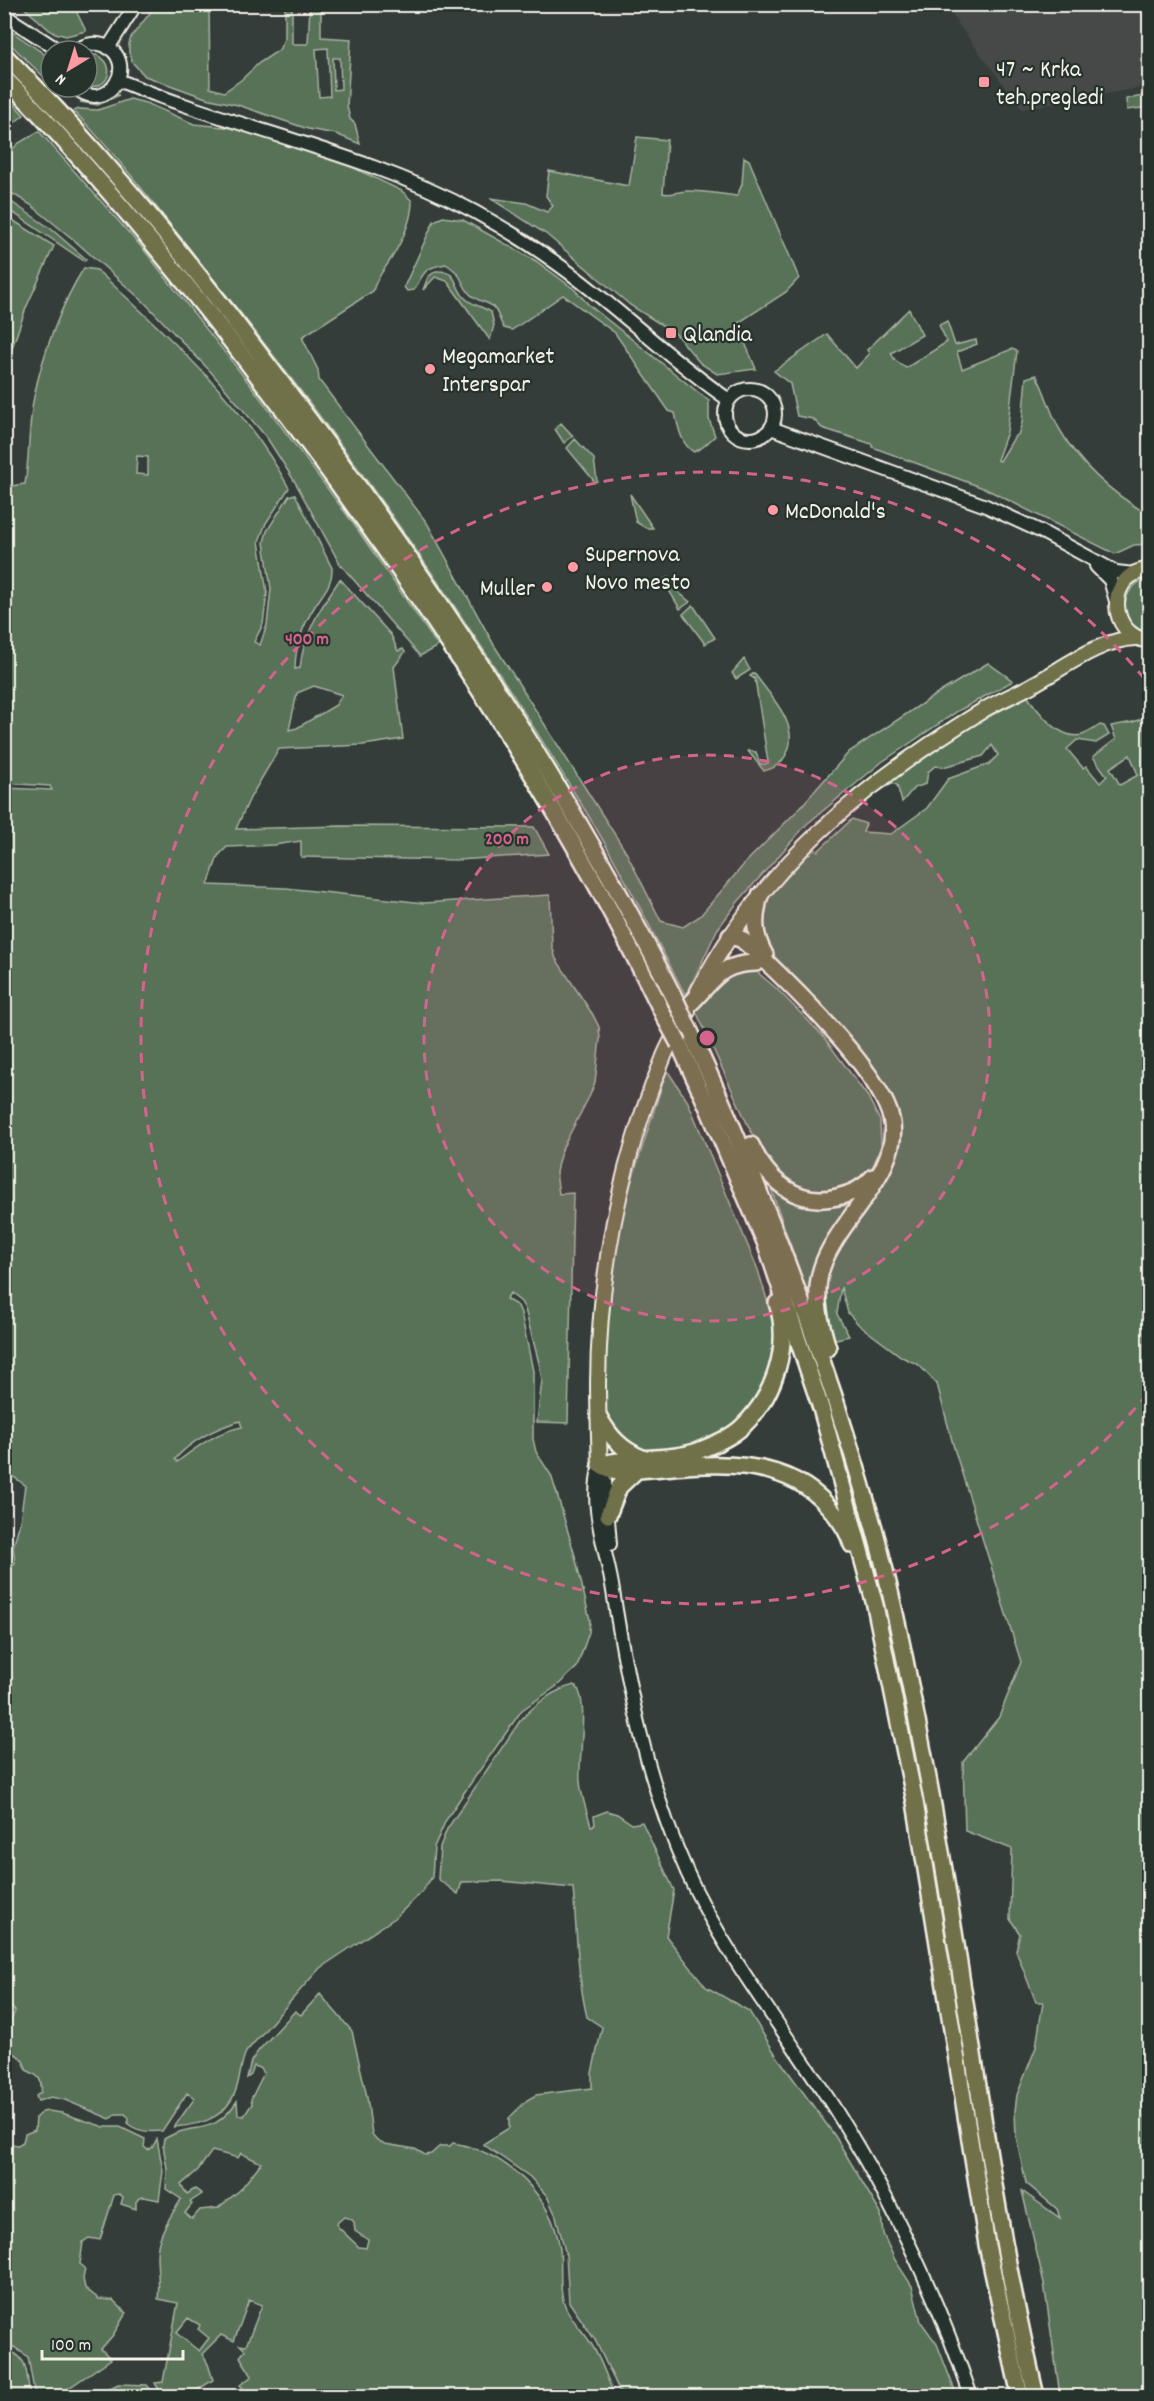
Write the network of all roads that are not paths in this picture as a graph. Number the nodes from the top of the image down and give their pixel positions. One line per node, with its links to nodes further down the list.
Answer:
1 (135, 4): 5 (main road)
2 (4, 15): 3 (main road)
3 (41, 39)
4 (99, 45): 5 (main road)
5 (108, 48): 8 (main road)
6 (4, 55): 23 (highway, bridge)
7 (4, 78): 25 (highway, bridge)
8 (118, 80): 9 (main road); 10 (main road)
9 (99, 96)
10 (729, 400): 11 (main road); 11 (main road)
11 (771, 428): 12 (main road)
12 (1074, 549): 14 (main road); 15 (main road)
13 (1149, 570): 14 (main road)
14 (1134, 574): 15 (main road)
15 (1116, 607): 16 (main road); 17 (main road)
16 (1143, 639): 17 (main road)
17 (1102, 644): 18 (main road)
18 (760, 895): 19 (main road); 21 (highway)
19 (730, 936): 20 (highway); 21 (highway); 22 (main road)
20 (756, 963): 21 (highway); 22 (highway)
21 (776, 972): 24 (highway)
22 (692, 1003): 27 (main road)
23 (727, 1112): 24 (highway); 26 (highway)
24 (882, 1166): 26 (highway)
25 (765, 1242): 28 (highway); 32 (highway)
26 (828, 1377): 35 (highway)
27 (599, 1416): 28 (highway); 29 (main road)
28 (640, 1464): 29 (highway); 30 (highway); 32 (highway)
29 (600, 1465): 30 (main road); 31 (main road)
30 (608, 1515): 31 (main road)
31 (610, 1569): 33 (main road)
32 (875, 1605): 34 (highway)
33 (971, 2397)
34 (1020, 2397)
35 (1036, 2397)

